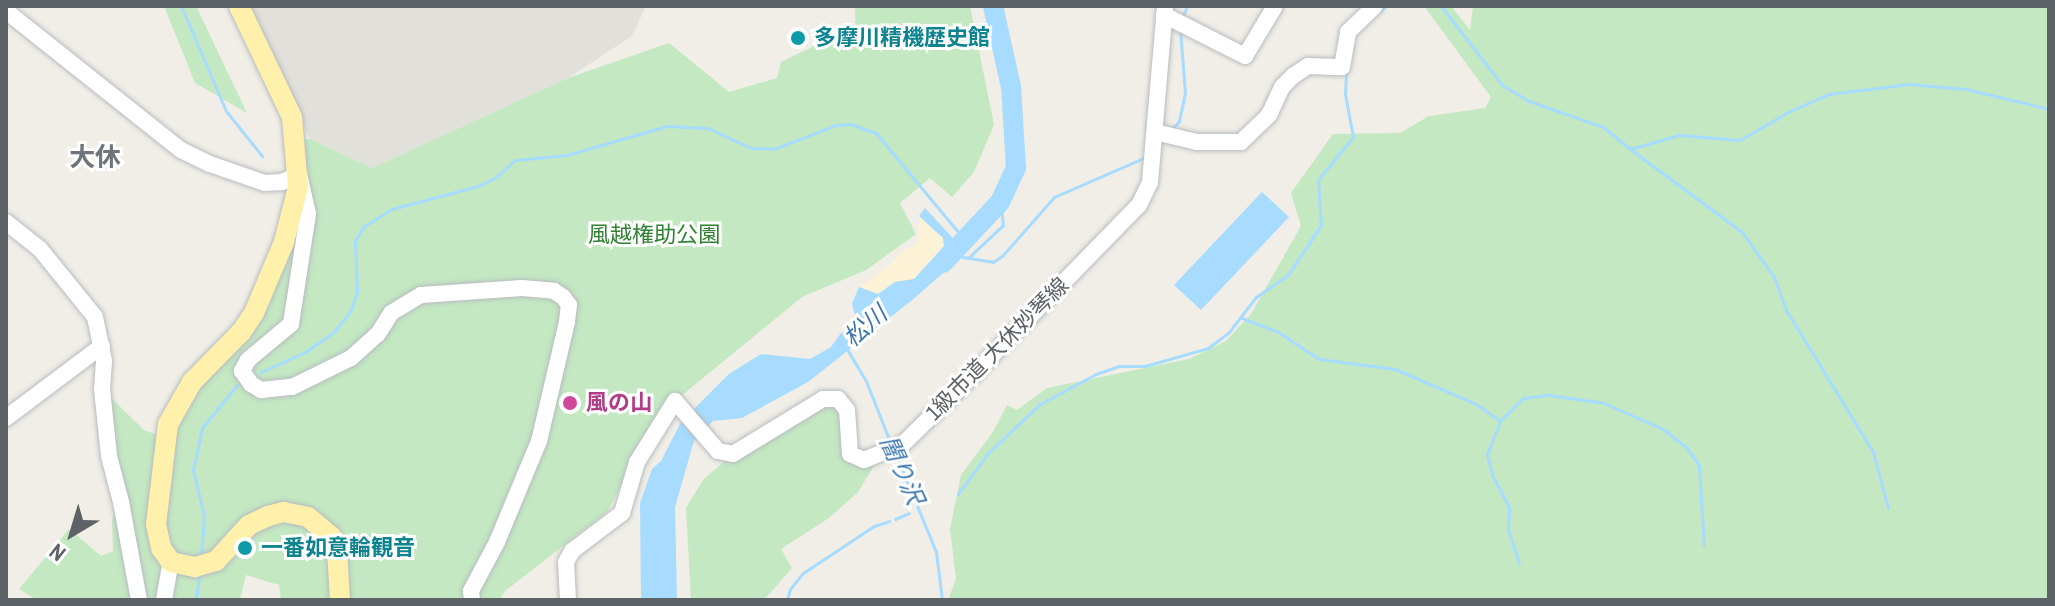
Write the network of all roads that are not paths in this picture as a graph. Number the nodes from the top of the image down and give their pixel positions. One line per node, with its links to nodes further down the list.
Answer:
1 (239, 6): 7 (main road)
2 (1275, 6): 5 (street)
3 (1375, 6): 6 (street)
4 (6, 11): 7 (street)
5 (1173, 17): 6 (street, 1級市道 大休妙琴線)
6 (1156, 136): 16 (street, 1級市道 大休妙琴線)
7 (299, 174): 11 (main road); 15 (street)
8 (6, 222): 9 (street)
9 (102, 346): 10 (street); 12 (street)
10 (6, 418)
11 (176, 564): 13 (street); 14 (main road)
12 (139, 600)
13 (164, 600)
14 (340, 600)
15 (472, 600)
16 (568, 600)

